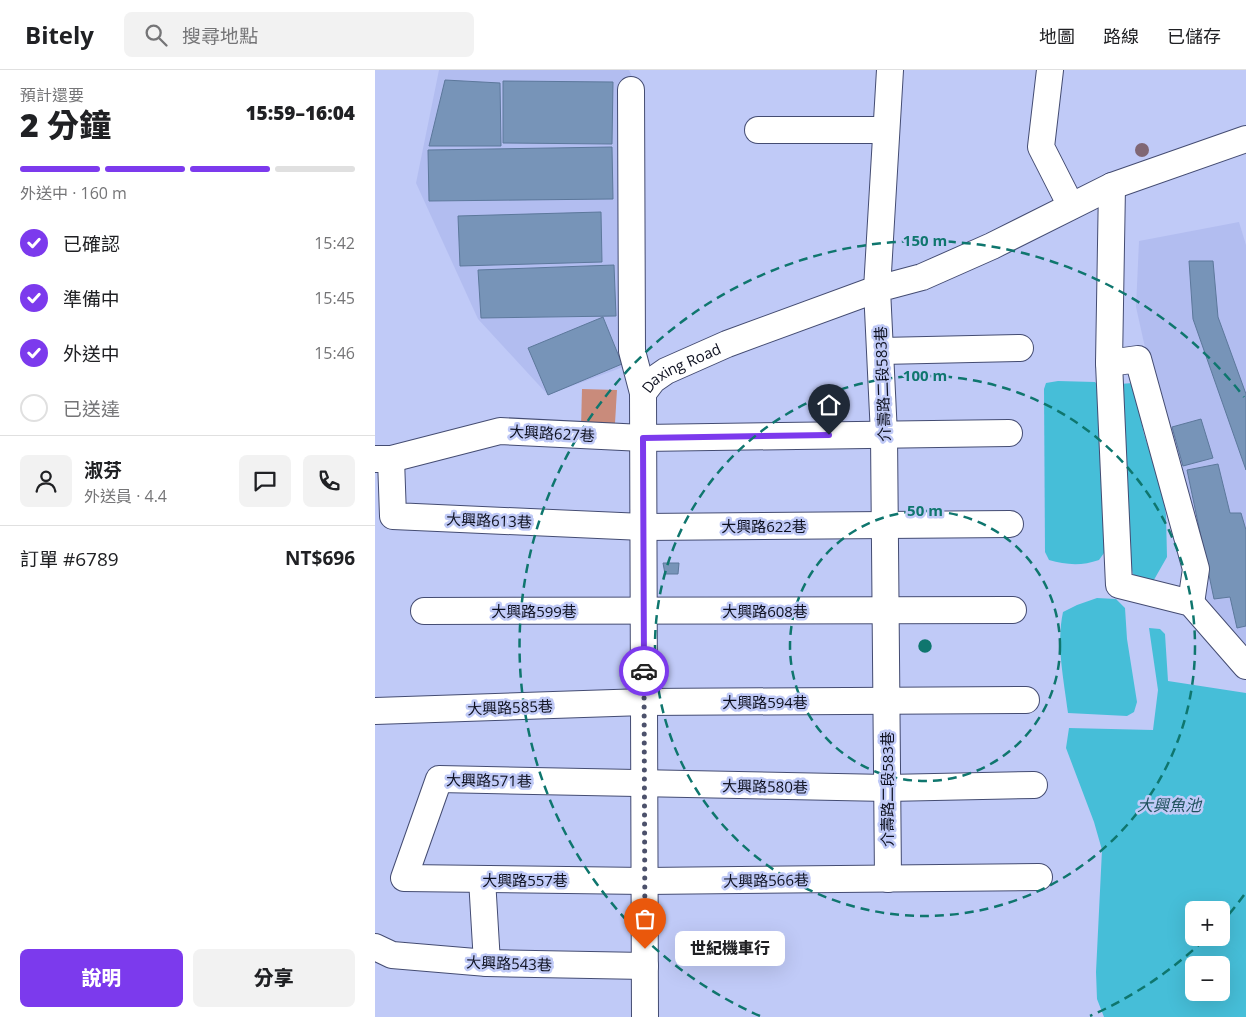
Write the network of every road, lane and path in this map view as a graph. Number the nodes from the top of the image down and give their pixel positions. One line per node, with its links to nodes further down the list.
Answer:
1 (890, 70): 5 (street)
2 (1050, 70): 8 (street)
3 (631, 90): 13 (street)
4 (758, 130): 5 (street)
5 (885, 130): 9 (street)
6 (1246, 139): 7 (street)
7 (1112, 186): 8 (street); 12 (street)
8 (1071, 206): 9 (street)
9 (877, 289): 11 (street, 介壽路二段583巷); 13 (street, Daxing Road)
10 (1019, 348): 11 (street)
11 (881, 351): 15 (street, 介壽路二段583巷)
12 (1109, 363): 21 (street); 21 (street)
13 (643, 393): 16 (street, Daxing Road)
14 (1009, 433): 15 (street, 大興路627巷)
15 (884, 435): 16 (street, 大興路627巷); 19 (street, 介壽路二段583巷)
16 (643, 438): 17 (street, 大興路627巷); 20 (street, Daxing Road)
17 (383, 459): 20 (street, 大興路613巷)
18 (1010, 524): 19 (street, 大興路622巷)
19 (885, 525): 20 (street, 大興路622巷); 24 (street, 介壽路二段583巷)
20 (643, 526): 25 (street, Daxing Road)
21 (1191, 604): 26 (street)
22 (1013, 610): 24 (street, 大興路608巷)
23 (424, 611): 25 (street, 大興路599巷)
24 (886, 611): 25 (street, 大興路608巷); 28 (street, 介壽路二段583巷)
25 (644, 612): 29 (street, Daxing Road)
26 (1246, 666)
27 (1025, 700): 28 (street, 大興路594巷)
28 (887, 701): 29 (street, 大興路594巷); 33 (street, 介壽路二段583巷)
29 (644, 702): 30 (street, 大興路585巷); 31 (street, Daxing Road)
30 (375, 711)
31 (644, 784): 33 (street, 大興路580巷); 35 (street, 大興路571巷); 38 (street, Daxing Road)
32 (1034, 785): 33 (street, 大興路580巷)
33 (887, 788): 36 (street, 介壽路二段583巷)
34 (1039, 877): 36 (street, 大興路566巷)
35 (404, 878): 37 (street, 大興路557巷)
36 (888, 878): 38 (street, 大興路566巷)
37 (482, 880): 38 (street, 大興路557巷); 40 (street)
38 (645, 881): 41 (street, Daxing Road)
39 (375, 946): 40 (street, 大興路543巷)
40 (487, 963): 41 (street, 大興路543巷)
41 (645, 966): 42 (street, Daxing Road)
42 (645, 1017)

